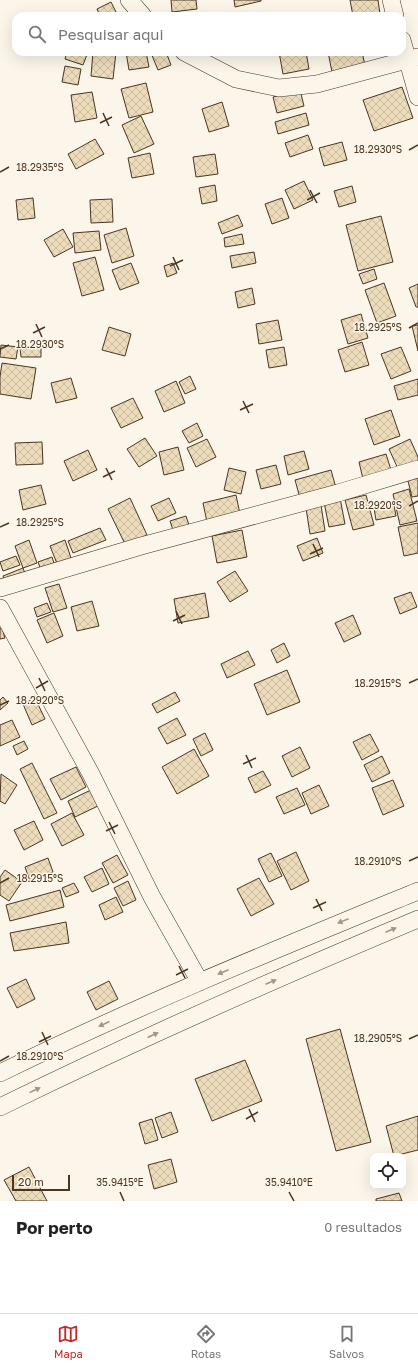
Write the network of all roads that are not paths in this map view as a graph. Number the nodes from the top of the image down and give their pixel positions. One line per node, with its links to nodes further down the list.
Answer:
1 (129, 0): 3 (street)
2 (391, 0): 4 (street)
3 (140, 12)
4 (395, 12)
5 (406, 47): 7 (street)
6 (192, 56): 7 (street)
7 (413, 58): 8 (street)
8 (418, 97)
9 (418, 469): 10 (street)
10 (0, 588)
11 (0, 608): 14 (street)
12 (418, 890): 14 (street, one-way to 14)
13 (418, 919): 16 (street, one-way to 13)
14 (200, 982): 15 (street, one-way to 15)
15 (0, 1073)
16 (0, 1107)

